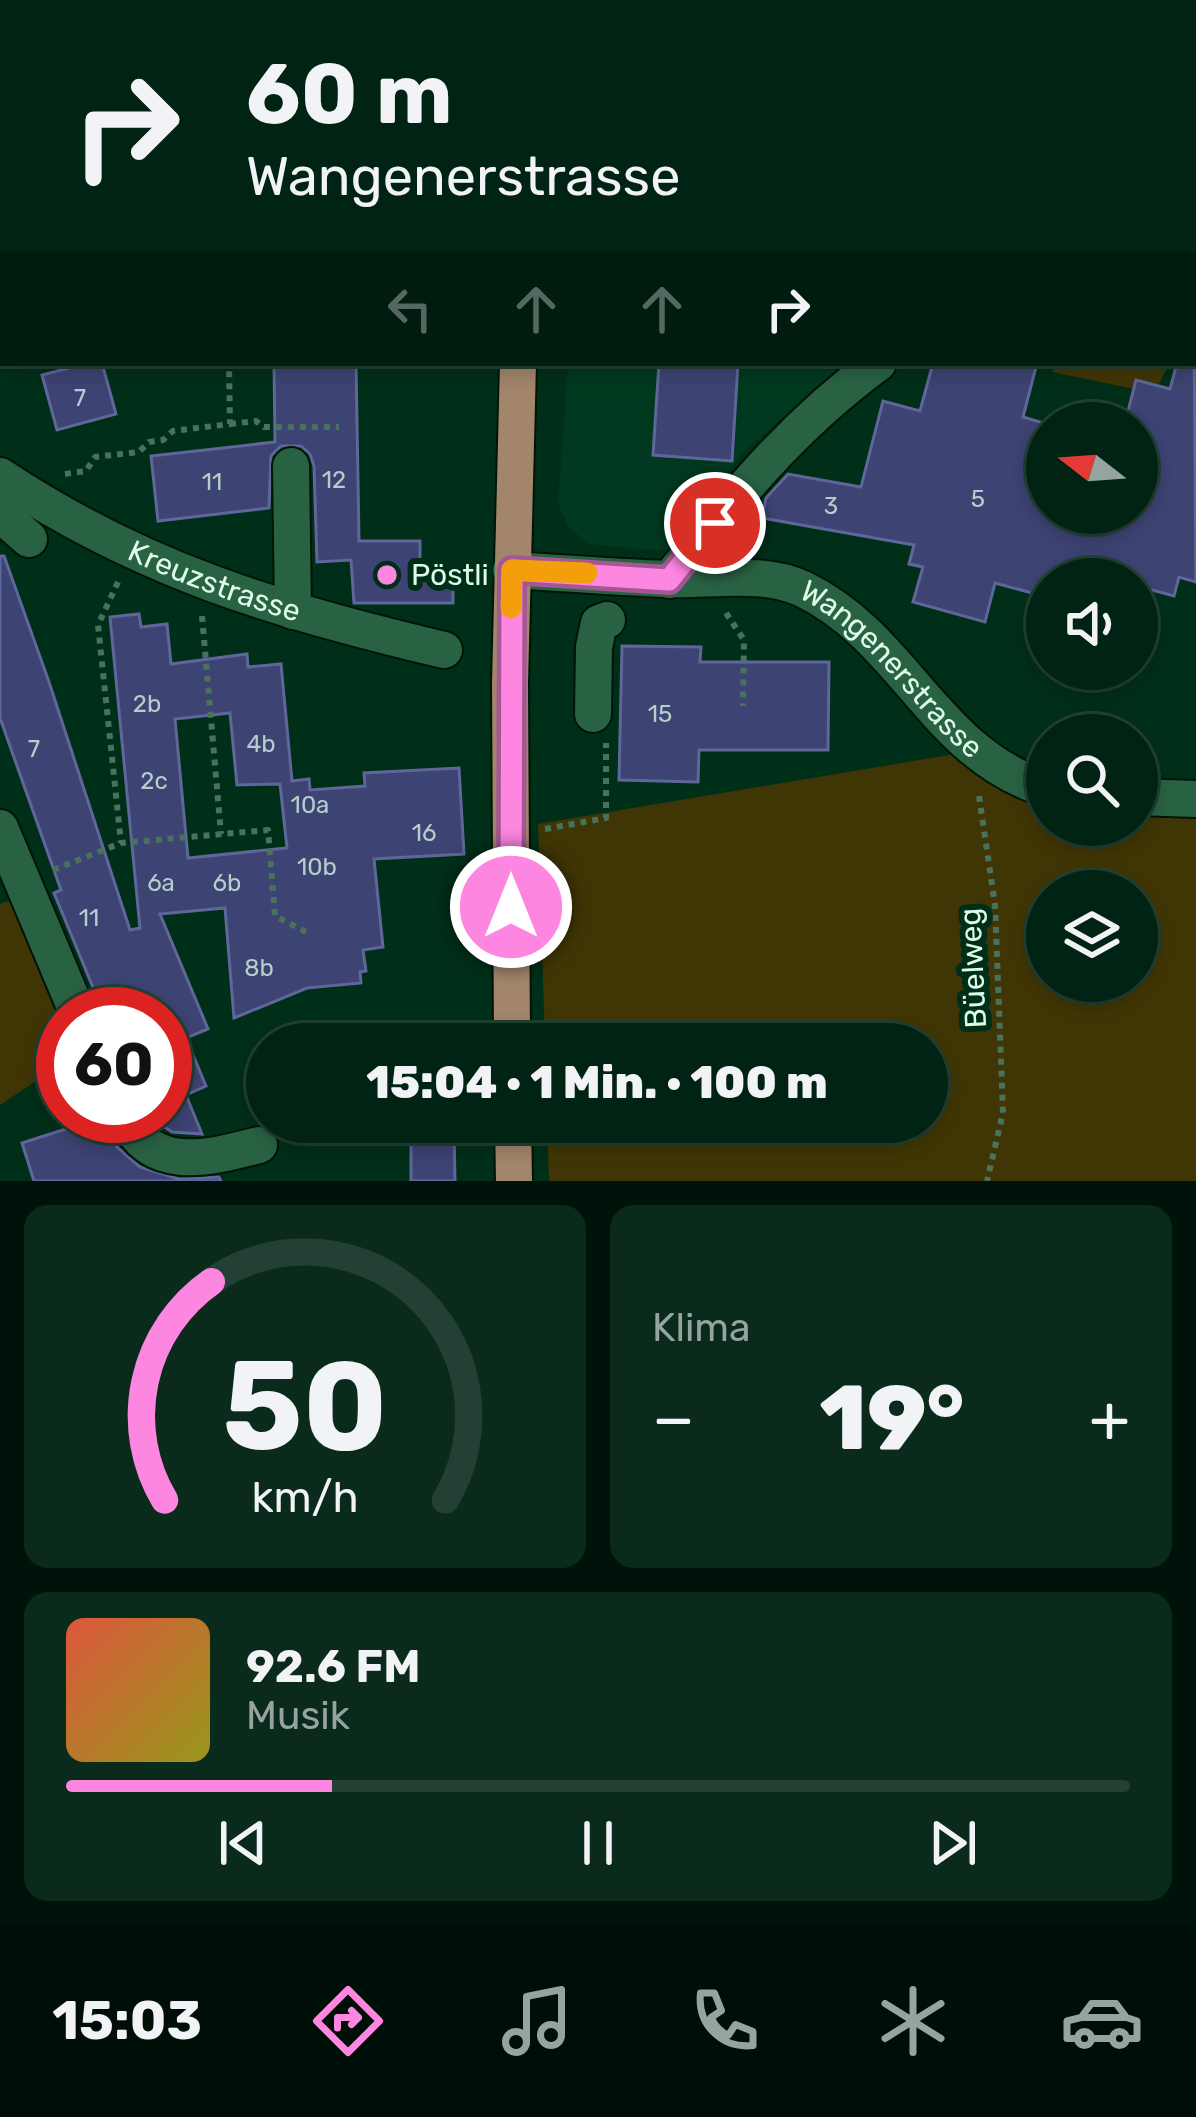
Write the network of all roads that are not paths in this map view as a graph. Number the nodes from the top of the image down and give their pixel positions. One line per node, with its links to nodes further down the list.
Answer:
1 (518, 366): 7 (main road)
2 (874, 366): 8 (street)
3 (291, 466): 9 (street)
4 (0, 476): 9 (street, Kreuzstrasse)
5 (0, 514): 6 (street)
6 (29, 539)
7 (512, 570): 8 (street, Wangenerstrasse); 18 (main road)
8 (669, 580): 13 (street, Wangenerstrasse)
9 (293, 611): 11 (street, Kreuzstrasse)
10 (607, 620): 12 (street)
11 (444, 650)
12 (593, 715)
13 (1026, 780)
14 (1158, 798): 15 (street)
15 (1196, 799)
16 (0, 828): 17 (street)
17 (67, 987)
18 (512, 1023)
19 (143, 1143): 21 (street)
20 (513, 1143): 22 (main road)
21 (259, 1145)
22 (514, 1181)

